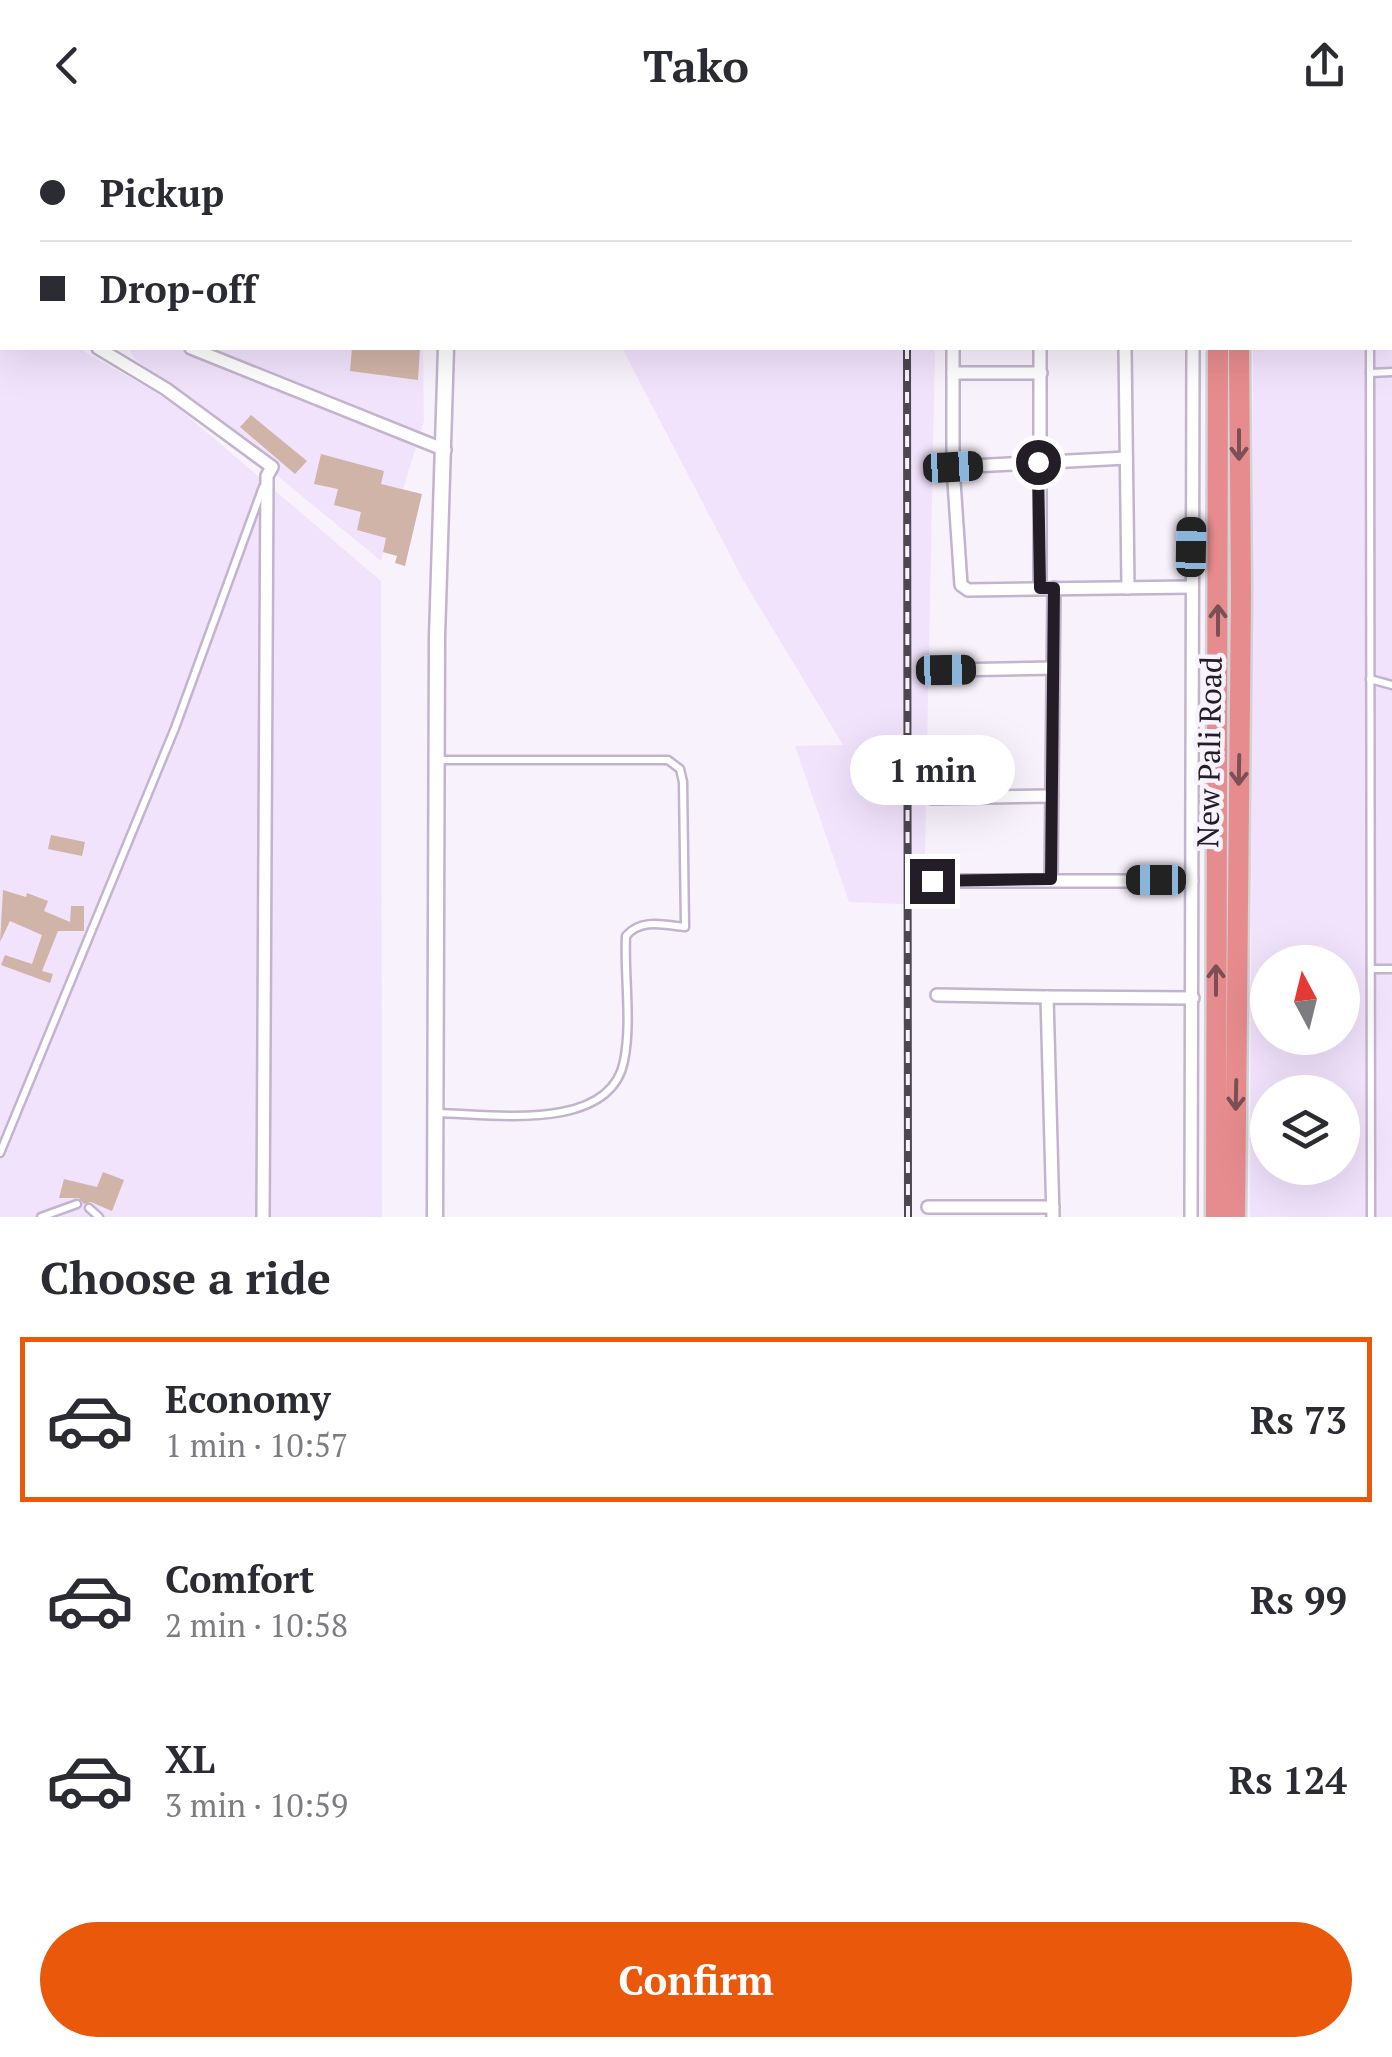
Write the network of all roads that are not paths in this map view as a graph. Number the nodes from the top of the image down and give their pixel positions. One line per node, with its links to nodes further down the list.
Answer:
1 (101, 350): 19 (street)
2 (196, 350): 15 (street)
3 (446, 350): 15 (street)
4 (953, 350): 12 (street)
5 (1040, 350): 13 (street)
6 (1126, 350): 16 (street)
7 (1193, 350): 20 (street)
8 (1218, 350): 49 (highway, New Pali Road, one-way to 8)
9 (1239, 350): 50 (highway, New Pali Road, one-way to 50)
10 (1370, 350): 14 (lane)
11 (1392, 372): 14 (lane)
12 (953, 373): 13 (street); 18 (street)
13 (1041, 373): 17 (street)
14 (1370, 373): 25 (lane)
15 (445, 450): 27 (street)
16 (1126, 458): 17 (street); 22 (street)
17 (1038, 462): 18 (street); 21 (street)
18 (953, 467): 21 (street)
19 (267, 476): 39 (lane); 46 (street)
20 (1191, 587): 22 (street); 32 (street)
21 (1047, 588): 22 (street); 23 (street)
22 (1128, 588)
23 (1053, 668): 24 (street); 28 (street)
24 (946, 670)
25 (1370, 679): 26 (lane); 33 (lane)
26 (1392, 685)
27 (438, 760): 38 (street); 38 (lane)
28 (1052, 796): 29 (street); 30 (street)
29 (932, 798)
30 (1051, 879): 31 (street); 32 (street)
31 (932, 881)
32 (1192, 881): 37 (street)
33 (1371, 969): 34 (lane); 51 (lane)
34 (1392, 969)
35 (937, 995): 36 (street)
36 (1048, 997): 37 (street); 43 (street)
37 (1194, 998): 48 (street)
38 (437, 1113): 47 (street)
39 (0, 1153)
40 (77, 1204): 44 (lane)
41 (928, 1207): 43 (street)
42 (90, 1208): 45 (lane)
43 (1053, 1212)
44 (41, 1217)
45 (99, 1217)
46 (263, 1217)
47 (434, 1217)
48 (1191, 1217)
49 (1216, 1217)
50 (1235, 1217)
51 (1371, 1217)

